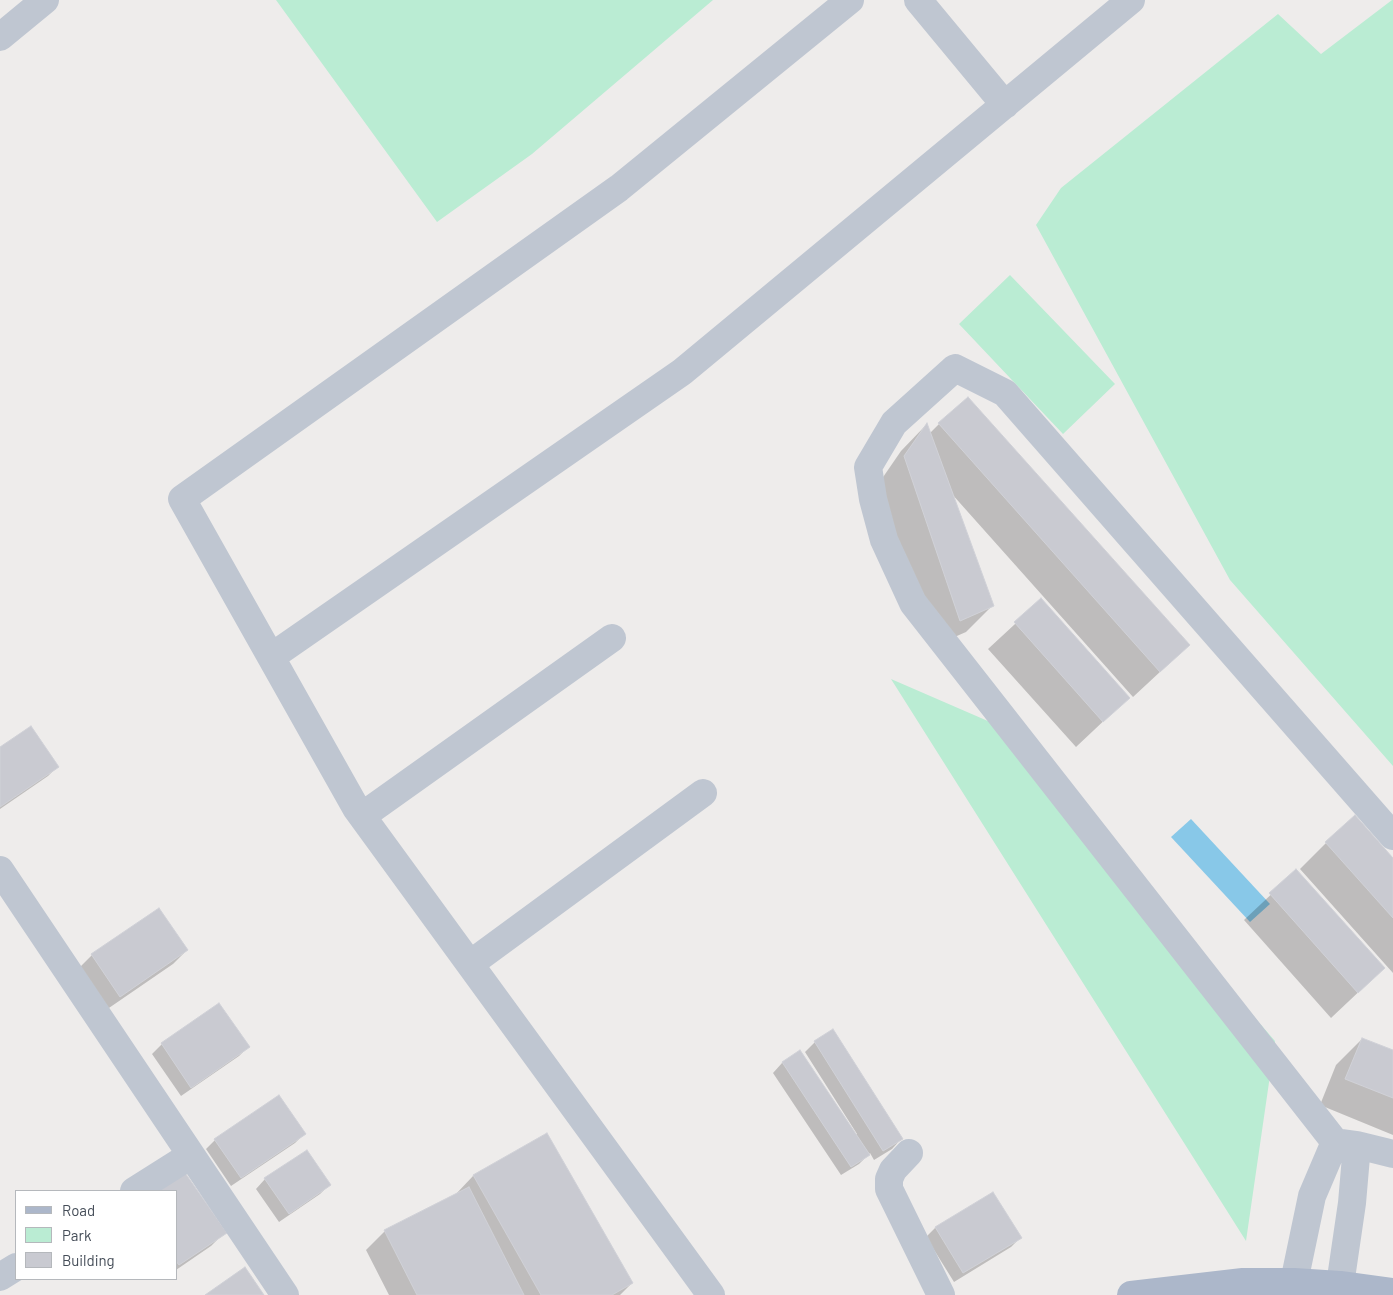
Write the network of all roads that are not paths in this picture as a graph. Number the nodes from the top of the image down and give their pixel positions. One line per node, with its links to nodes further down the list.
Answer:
1 (45, 0): 5 (street)
2 (850, 0): 8 (street)
3 (918, 0): 6 (street)
4 (1131, 0): 6 (street)
5 (0, 37)
6 (1005, 105): 8 (street)
7 (612, 638): 10 (street)
8 (271, 658): 10 (street)
9 (703, 793): 13 (street)
10 (362, 816): 13 (street)
11 (1393, 836): 14 (street)
12 (0, 870): 17 (street)
13 (470, 964): 25 (street)
14 (1346, 1143): 16 (street); 21 (street); 22 (street)
15 (909, 1153): 26 (street)
16 (1393, 1154)
17 (191, 1155): 18 (street); 24 (street)
18 (136, 1190)
19 (15, 1268): 20 (street)
20 (0, 1277)
21 (1294, 1282): 22 (main road); 27 (main road)
22 (1340, 1285): 23 (main road)
23 (1393, 1292)
24 (285, 1295)
25 (711, 1295)
26 (941, 1295)
27 (1131, 1295)

